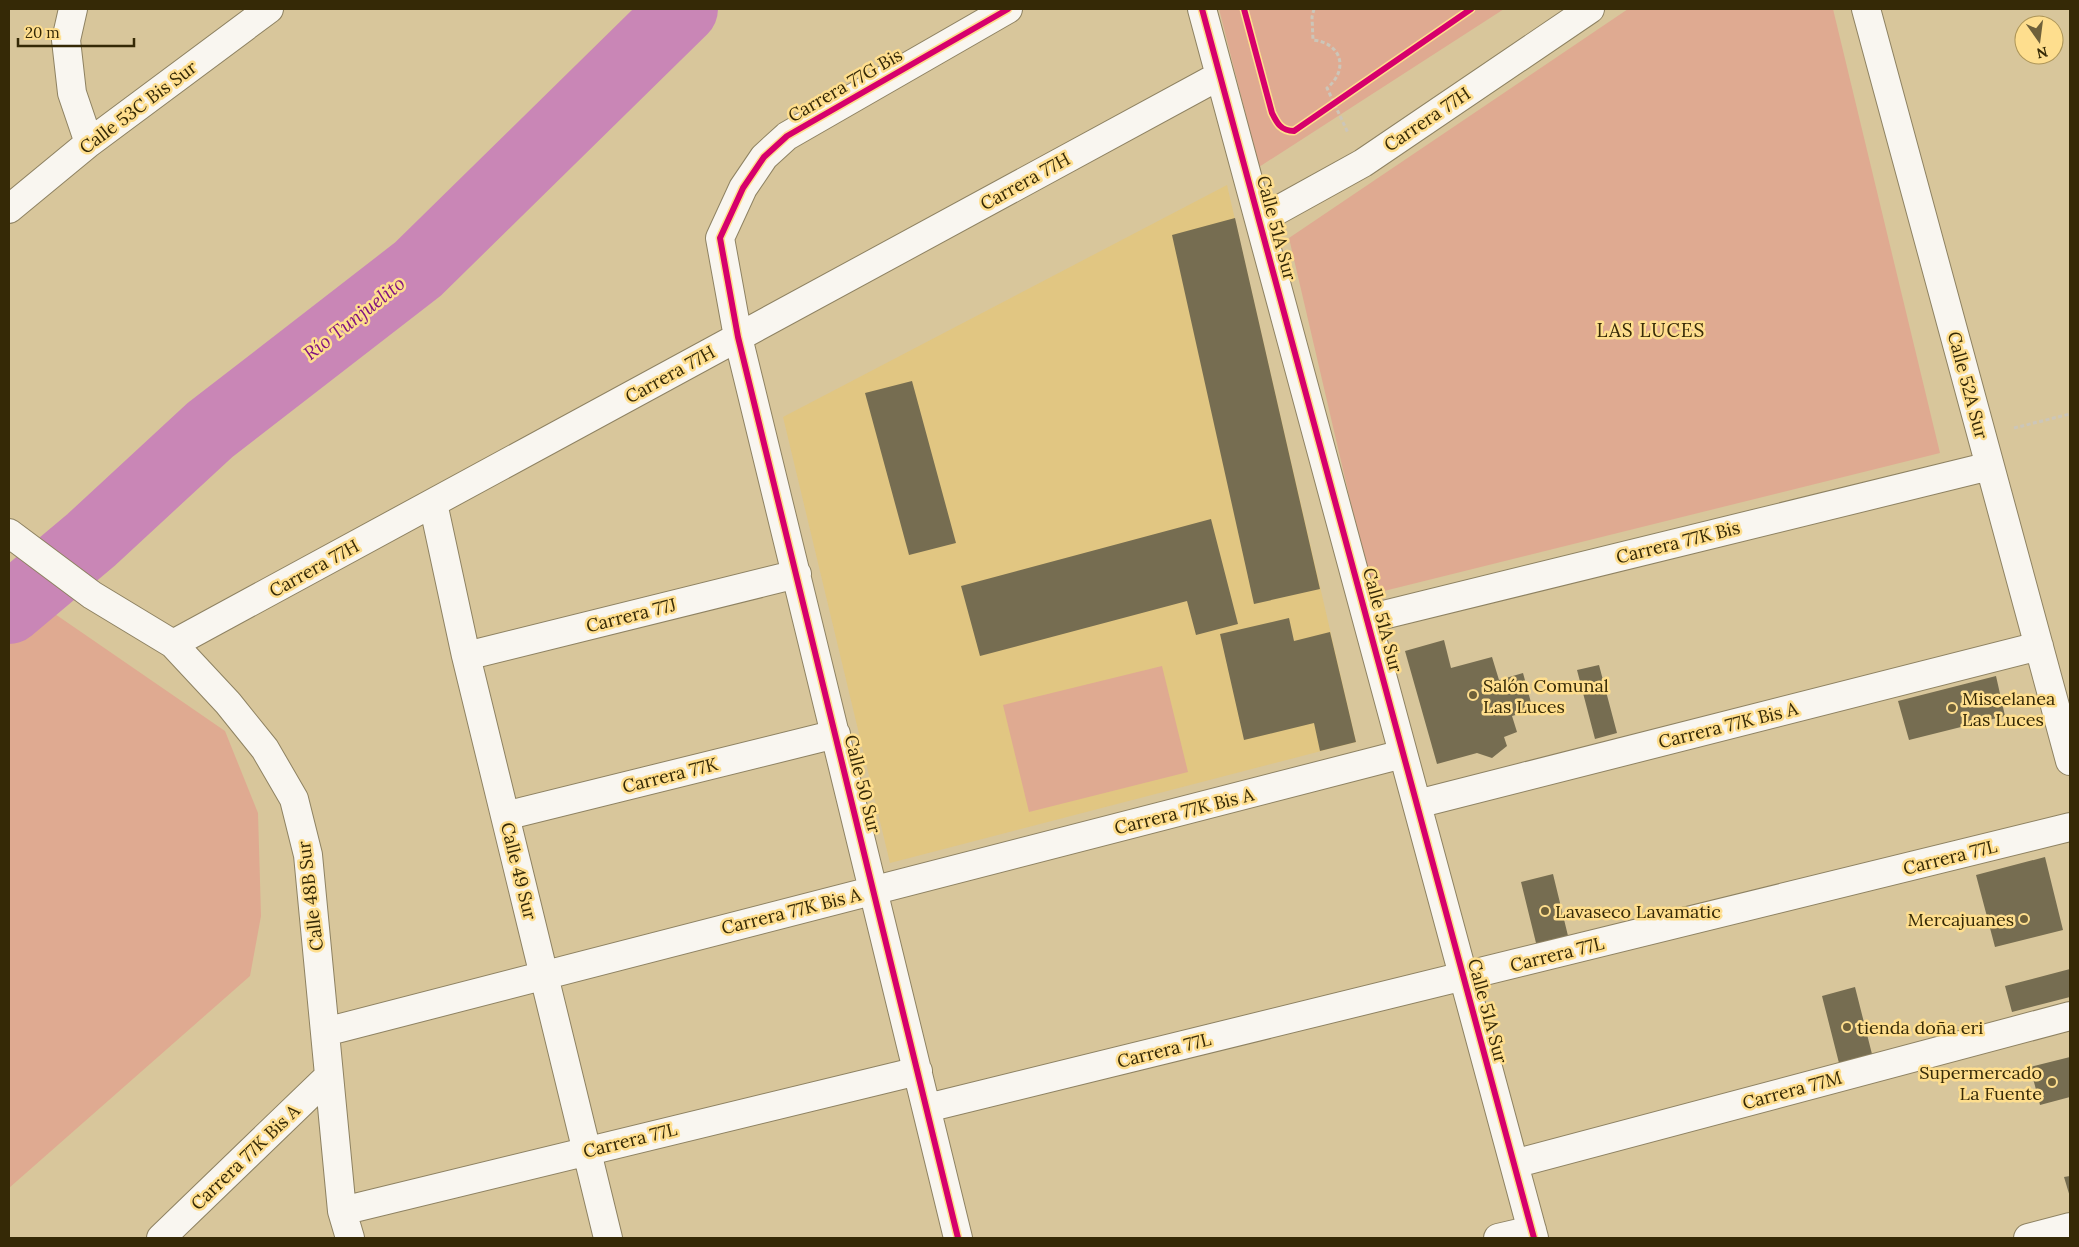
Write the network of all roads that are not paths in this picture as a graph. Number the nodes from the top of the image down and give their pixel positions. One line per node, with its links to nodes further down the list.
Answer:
1 (73, 9): 8 (street)
2 (269, 9): 8 (street, Calle 53C Bis Sur)
3 (1008, 9): 11 (street, Carrera 77G Bis)
4 (1202, 9): 7 (street, Calle 51A Sur)
5 (1590, 9): 10 (street, Carrera 77H)
6 (1866, 9): 12 (street, Calle 52A Sur)
7 (1219, 76): 10 (street, Calle 51A Sur); 11 (street, Carrera 77H)
8 (89, 143): 9 (street, Calle 53C Bis Sur)
9 (9, 208)
10 (1260, 220): 16 (street, Calle 51A Sur)
11 (738, 337): 13 (street, Carrera 77H); 15 (street, Calle 50 Sur)
12 (1990, 466): 16 (street, Carrera 77K Bis); 18 (street, Calle 52A Sur)
13 (433, 503): 17 (street, Carrera 77H); 19 (street, Calle 49 Sur)
14 (9, 533): 17 (street, Calle 48B Sur)
15 (797, 574): 19 (street, Carrera 77J); 20 (street, Calle 50 Sur)
16 (1367, 619): 21 (street, Calle 51A Sur)
17 (173, 644): 30 (street, Calle 48B Sur)
18 (2039, 646): 22 (street, Calle 52A Sur); 23 (street, Carrera 77K Bis A)
19 (466, 656): 24 (street, Calle 49 Sur)
20 (836, 734): 24 (street, Carrera 77K); 26 (street, Calle 50 Sur)
21 (1403, 754): 23 (street, Calle 51A Sur); 26 (street, Carrera 77K Bis A)
22 (2070, 761)
23 (1417, 804): 28 (street, Calle 51A Sur)
24 (505, 816): 27 (street, Calle 49 Sur)
25 (2070, 827): 28 (street, Carrera 77L)
26 (874, 890): 27 (street, Carrera 77K Bis A); 31 (street, Calle 50 Sur)
27 (544, 975): 30 (street, Carrera 77K Bis A); 34 (street, Calle 49 Sur)
28 (1463, 977): 33 (street, Carrera 77L); 35 (street, Calle 51A Sur)
29 (2070, 1016): 35 (street, Carrera 77M)
30 (325, 1032): 32 (street, Calle 48B Sur)
31 (918, 1071): 33 (street, Calle 50 Sur); 34 (street, Carrera 77L)
32 (329, 1076): 36 (street, Calle 48B Sur); 39 (street, Carrera 77K Bis A)
33 (927, 1108): 42 (street, Calle 50 Sur)
34 (586, 1150): 36 (street, Carrera 77L); 41 (street, Calle 49 Sur)
35 (1514, 1164): 38 (street, Calle 51A Sur)
36 (342, 1211): 40 (street, Calle 48B Sur)
37 (2070, 1227): 44 (street)
38 (1533, 1234): 43 (street)
39 (161, 1238)
40 (350, 1238)
41 (608, 1238)
42 (958, 1238)
43 (1498, 1238)
44 (2028, 1238)

